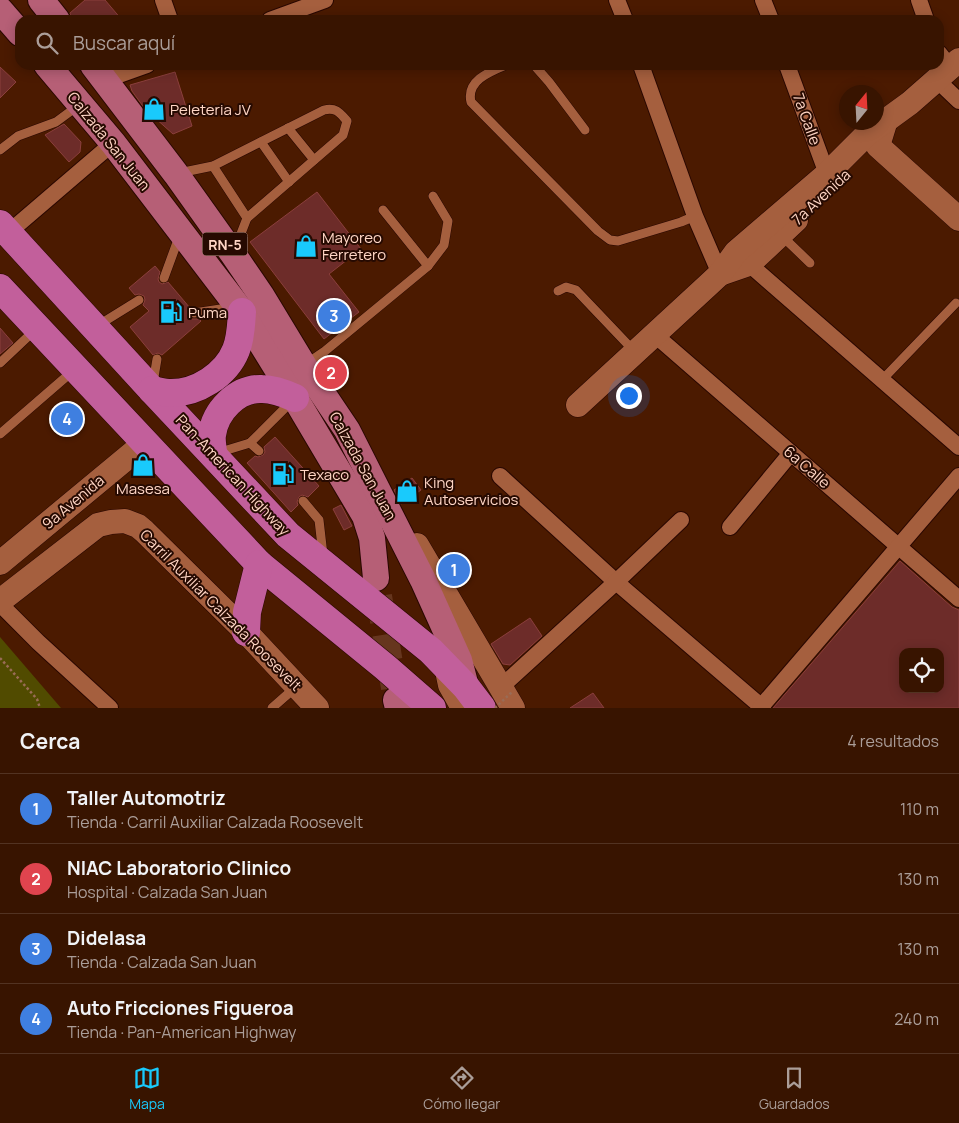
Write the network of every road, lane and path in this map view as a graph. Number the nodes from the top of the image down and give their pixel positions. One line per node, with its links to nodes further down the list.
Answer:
1 (40, 0): 8 (main road)
2 (163, 0): 9 (street)
3 (617, 0): 11 (street)
4 (763, 0): 12 (street)
5 (919, 0): 13 (street)
6 (320, 1): 10 (street)
7 (0, 10): 14 (main road)
8 (52, 15)
9 (168, 15)
10 (283, 15)
11 (622, 15)
12 (769, 15)
13 (924, 15)
14 (15, 27)
15 (947, 65): 24 (street)
16 (52, 70): 25 (main road, Calzada San Juan / RN-5)
17 (117, 70): 23 (street)
18 (496, 70): 41 (lane)
19 (538, 70): 29 (lane)
20 (643, 70): 41 (street)
21 (789, 70): 37 (street, 7a Calle)
22 (942, 70): 26 (main road, 7a Avenida)
23 (99, 73): 36 (main road, Calzada San Juan / RN-5)
24 (959, 100)
25 (81, 104): 31 (main road, Calzada San Juan / RN-5); 33 (lane)
26 (910, 104): 27 (main road, 7a Avenida); 32 (main road, 7a Avenida)
27 (886, 120): 32 (main road); 37 (main road, 7a Avenida)
28 (288, 128): 30 (lane); 34 (lane); 34 (lane)
29 (585, 130)
30 (261, 142): 35 (lane); 38 (lane)
31 (113, 143): 44 (street); 45 (main road, Calzada San Juan / RN-5)
32 (878, 146): 43 (main road); 46 (main road, 7a Avenida)
33 (0, 150)
34 (314, 160): 38 (lane)
35 (213, 166): 36 (lane); 42 (lane)
36 (176, 174): 47 (main road, Calzada San Juan / RN-5)
37 (827, 174): 51 (main road, 7a Avenida)
38 (289, 182): 42 (lane)
39 (433, 196): 50 (lane)
40 (382, 210): 50 (lane)
41 (695, 216): 51 (street)
42 (247, 218): 47 (lane)
43 (959, 219)
44 (4, 229): 60 (highway, Pan-American Highway)
45 (181, 232): 52 (lane); 57 (main road, Calzada San Juan / RN-5)
46 (781, 234): 48 (lane); 49 (main road, 7a Avenida)
47 (233, 254): 65 (main road, Calzada San Juan / RN-5)
48 (810, 263)
49 (750, 264): 51 (main road, 7a Avenida); 67 (street)
50 (428, 266): 65 (lane)
51 (720, 274): 61 (main road, 7a Avenida)
52 (164, 278)
53 (0, 288): 59 (highway)
54 (558, 291): 62 (lane)
55 (139, 300): 60 (lane)
56 (956, 303): 67 (lane)
57 (240, 309): 58 (lane); 68 (highway); 69 (main road, Calzada San Juan / RN-5)
58 (194, 313)
59 (38, 328): 64 (lane); 66 (highway)
60 (94, 328): 68 (highway, Pan-American Highway)
61 (655, 335): 62 (main road, 7a Avenida); 77 (street, 6a Calle)
62 (636, 353): 70 (main road, 7a Avenida)
63 (157, 359): 68 (lane)
64 (0, 363)
65 (304, 366): 71 (main road, Calzada San Juan / RN-5)
66 (76, 368): 72 (lane); 73 (highway)
67 (882, 380): 75 (street)
68 (152, 390): 78 (highway, Pan-American Highway)
69 (295, 398): 74 (lane); 78 (highway); 88 (main road, Calzada San Juan / RN-5)
70 (578, 405)
71 (347, 430): 95 (main road); 96 (main road, Calzada San Juan / RN-5)
72 (0, 434)
73 (146, 442): 85 (main road, 9a Avenida); 86 (highway)
74 (250, 443): 76 (lane); 78 (lane)
75 (959, 447)
76 (259, 451)
77 (791, 453): 83 (street); 84 (street, 6a Calle)
78 (213, 454): 87 (highway, Pan-American Highway)
79 (500, 476): 89 (street)
80 (959, 476): 84 (street)
81 (303, 501): 87 (lane)
82 (681, 520): 89 (street)
83 (730, 527)
84 (899, 546): 90 (street, 6a Calle); 97 (street)
85 (0, 563)
86 (259, 564): 92 (highway); 102 (highway)
87 (324, 565): 96 (highway, Pan-American Highway)
88 (376, 578)
89 (616, 582): 95 (street); 97 (street)
90 (959, 598)
91 (0, 603): 92 (main road, Carril Auxiliar Calzada Roosevelt); 99 (street)
92 (246, 632): 94 (main road, Carril Auxiliar Calzada Roosevelt)
93 (0, 658): 98 (path)
94 (297, 686): 100 (lane); 101 (main road, Carril Auxiliar Calzada Roosevelt)
95 (506, 698)
96 (470, 701)
97 (761, 707)
98 (40, 708)
99 (110, 708)
100 (272, 708)
101 (318, 708)
102 (432, 708)

